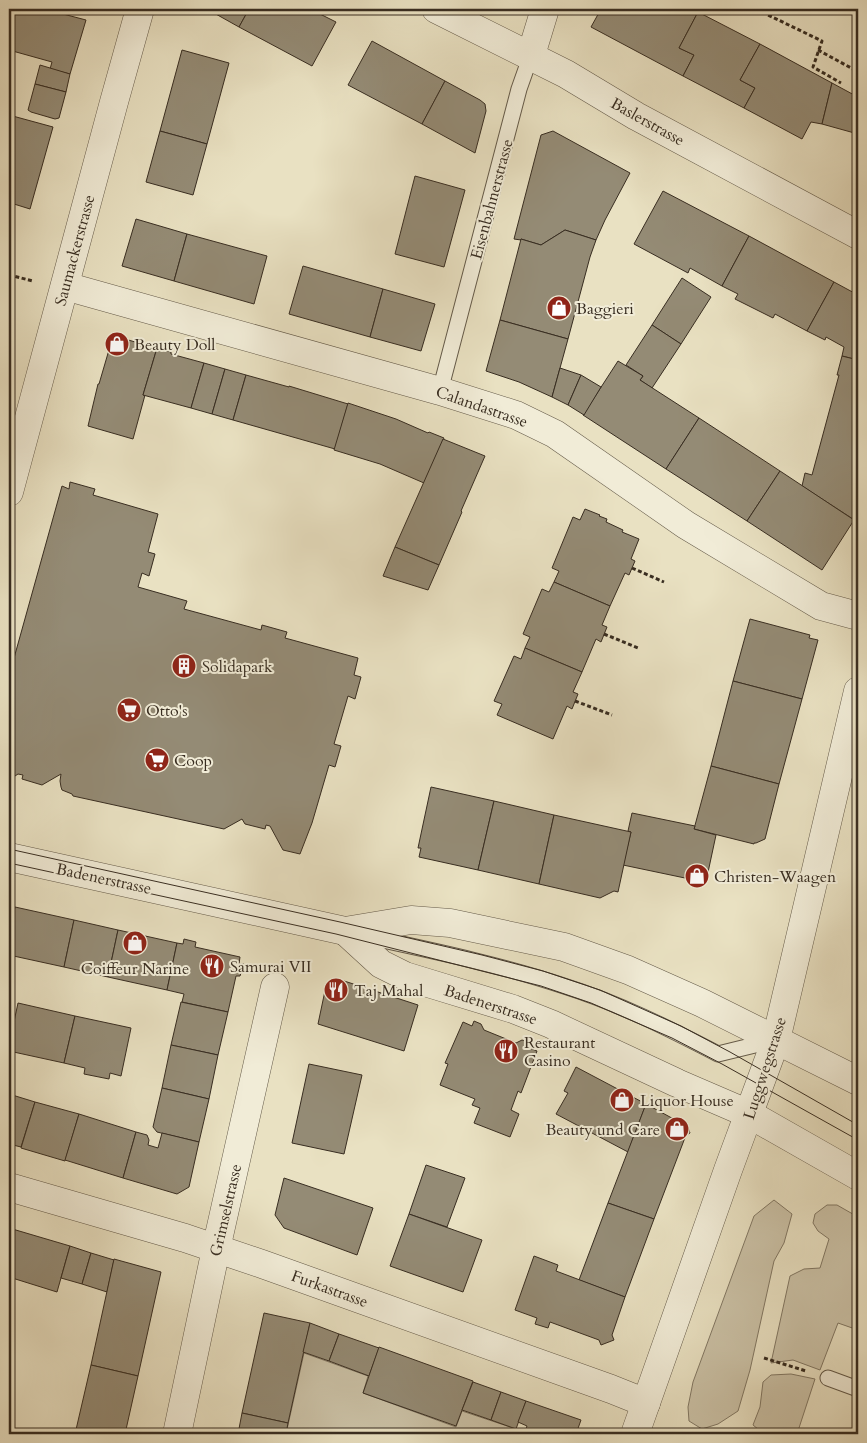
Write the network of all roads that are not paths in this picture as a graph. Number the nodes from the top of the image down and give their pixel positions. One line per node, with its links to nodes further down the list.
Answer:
1 (140, 9): 6 (street, Saumackerstrasse)
2 (436, 9): 4 (street, Baslerstrasse)
3 (545, 9): 4 (street, Eisenbahnerstrasse)
4 (531, 55): 5 (street, Baslerstrasse); 7 (lane, Eisenbahnerstrasse)
5 (858, 235)
6 (65, 286): 7 (street, Calandastrasse); 8 (street, Saumackerstrasse)
7 (440, 391): 9 (street, Calandastrasse)
8 (9, 492)
9 (858, 616)
10 (858, 691): 14 (street, Luggwegstrasse)
11 (9, 857): 12 (street, Badenerstrasse)
12 (345, 931): 14 (lane, Badenerstrasse); 14 (street, Badenerstrasse); 16 (street, Badenerstrasse)
13 (275, 987): 19 (street, Grimselstrasse)
14 (776, 1040): 15 (street, Badenerstrasse); 16 (street, Luggwegstrasse)
15 (858, 1081)
16 (749, 1114): 17 (street, Badenerstrasse); 22 (street, Luggwegstrasse)
17 (858, 1176)
18 (9, 1187): 19 (street, Furkastrasse)
19 (216, 1248): 22 (street, Furkastrasse); 23 (street, Grimselstrasse)
20 (828, 1378): 21 (lane)
21 (858, 1390)
22 (646, 1403): 24 (street, Luggwegstrasse)
23 (177, 1434)
24 (635, 1434)

